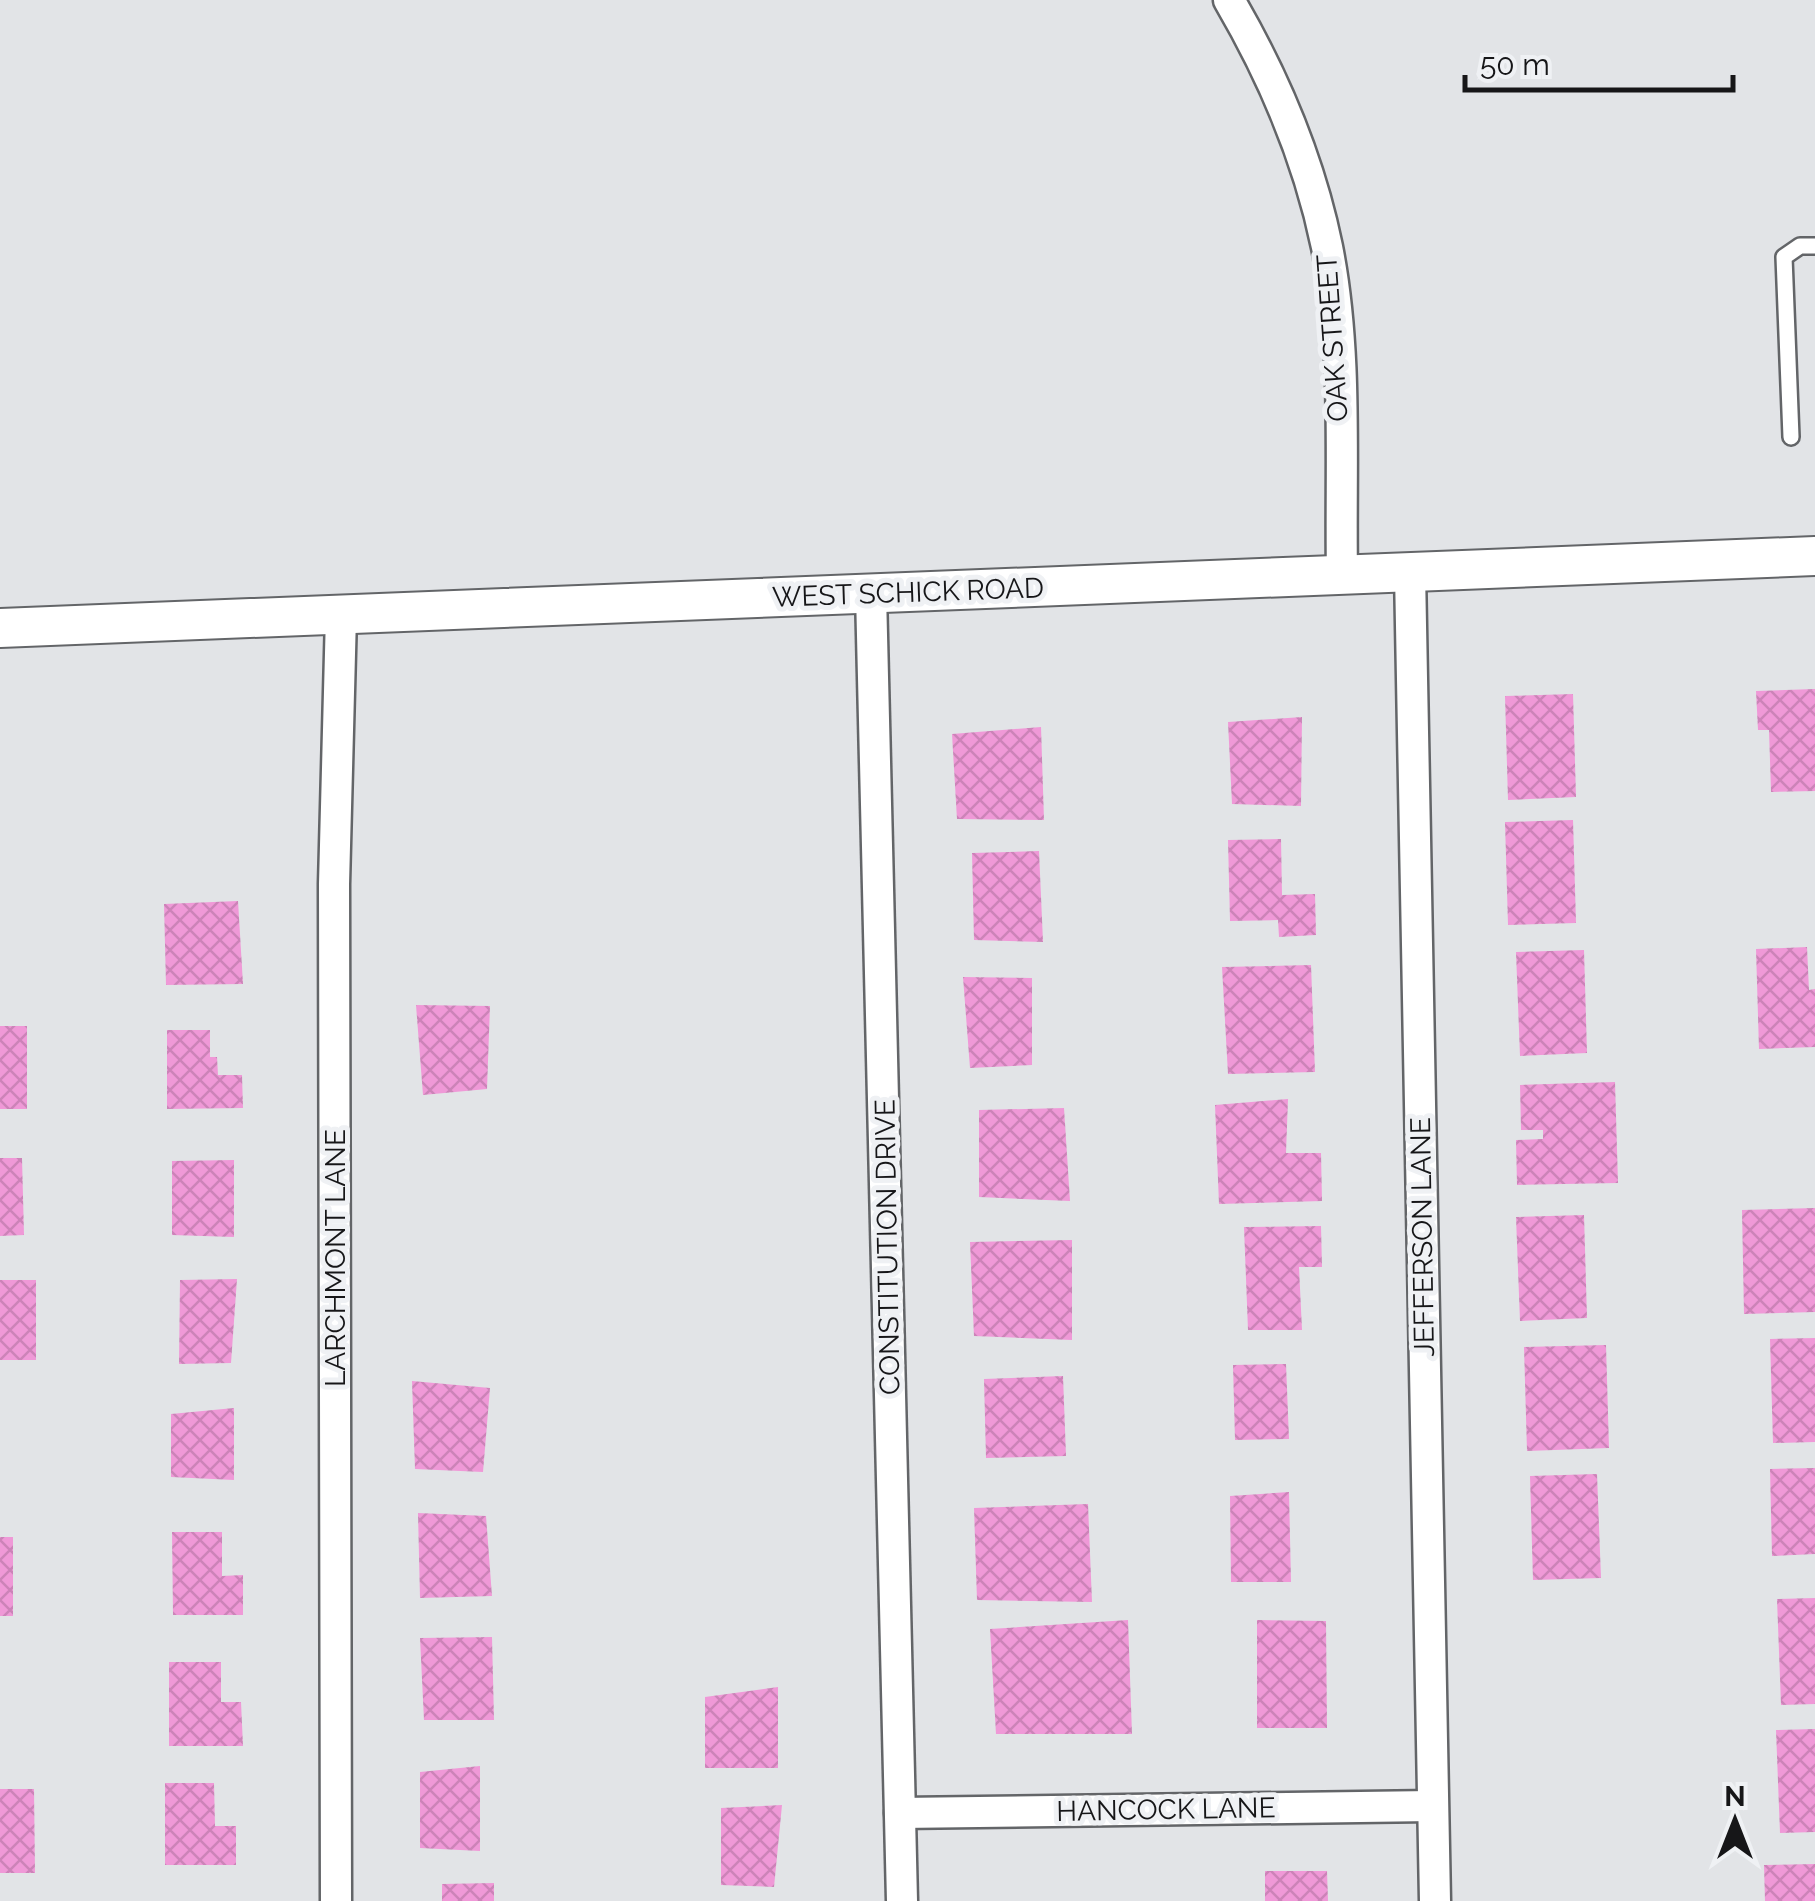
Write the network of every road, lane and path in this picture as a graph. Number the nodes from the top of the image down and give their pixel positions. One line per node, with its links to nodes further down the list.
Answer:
1 (1229, 0): 6 (street, OAK STREET)
2 (1815, 246): 3 (lane)
3 (1791, 437)
4 (1815, 556): 5 (street, WEST SCHICK ROAD)
5 (1410, 572): 6 (street, WEST SCHICK ROAD); 10 (street, JEFFERSON LANE)
6 (1342, 575): 7 (street, WEST SCHICK ROAD)
7 (871, 594): 8 (street, WEST SCHICK ROAD); 11 (street, CONSTITUTION DRIVE)
8 (341, 615): 9 (street, WEST SCHICK ROAD); 12 (street, LARCHMONT LANE)
9 (0, 628)
10 (1432, 1806): 11 (street, HANCOCK LANE); 14 (street, JEFFERSON LANE)
11 (900, 1813): 13 (street, CONSTITUTION DRIVE)
12 (336, 1901)
13 (902, 1901)
14 (1435, 1901)

